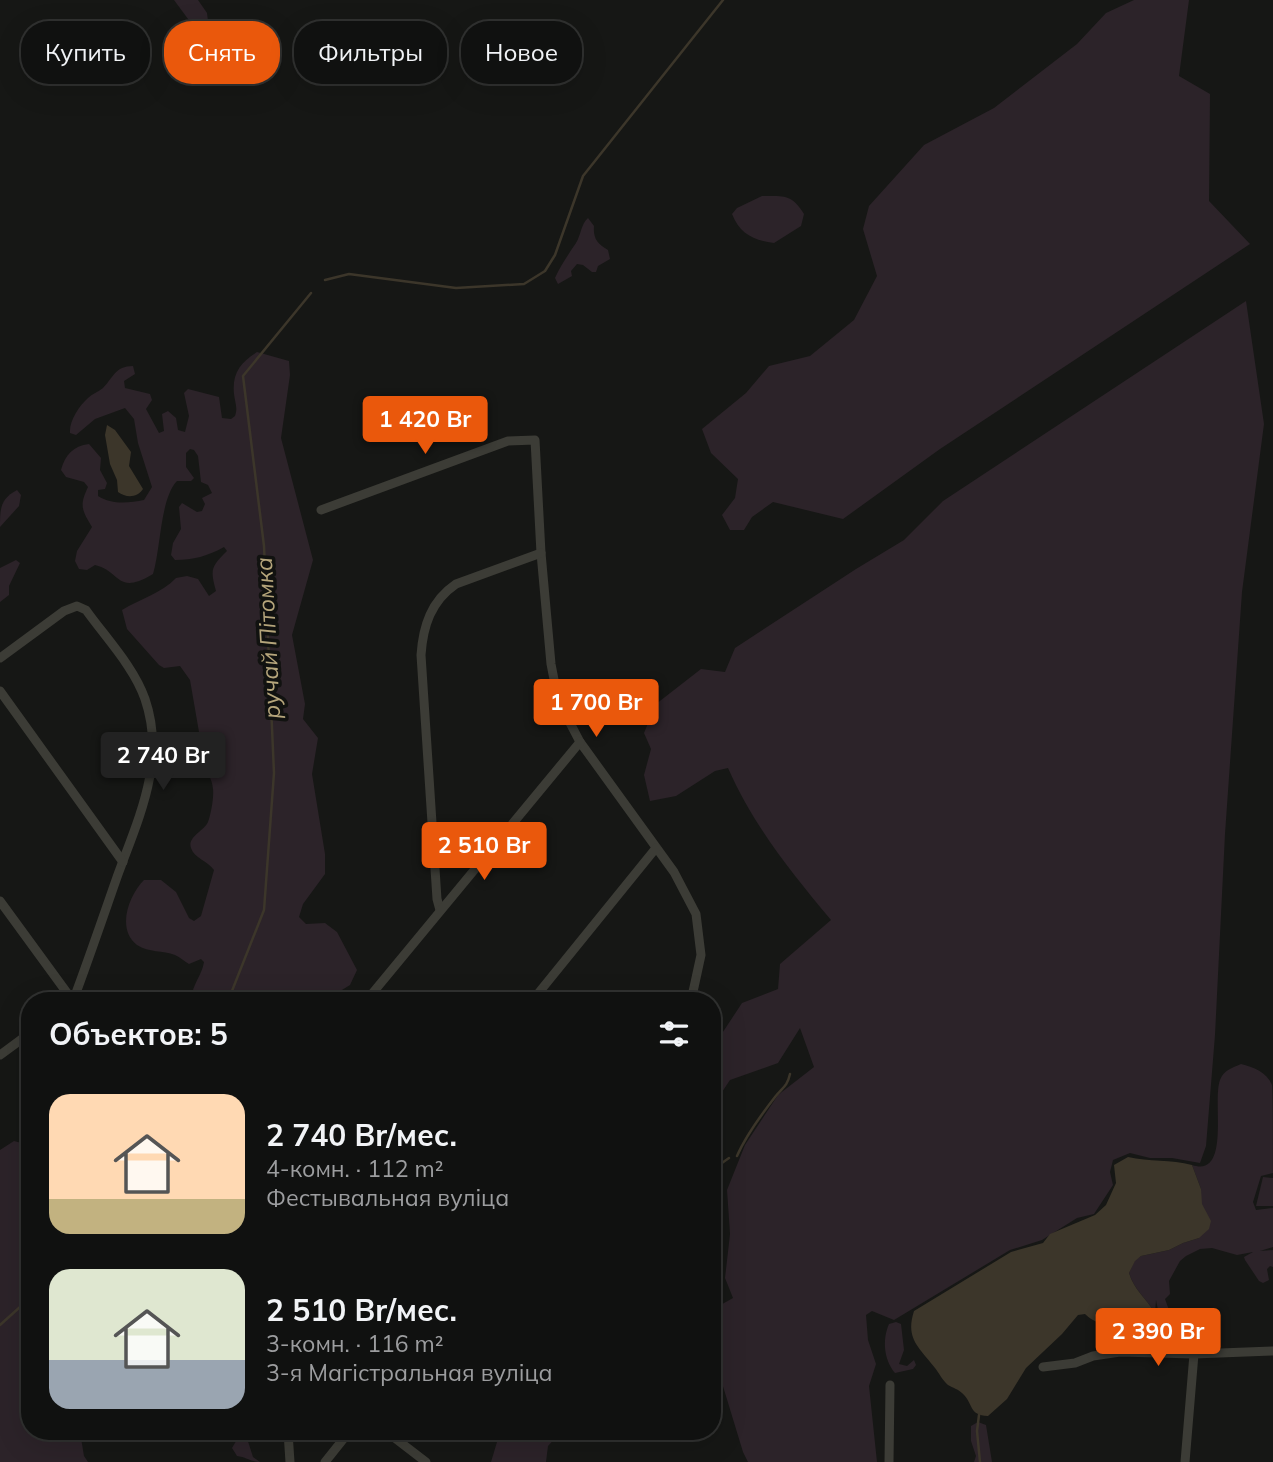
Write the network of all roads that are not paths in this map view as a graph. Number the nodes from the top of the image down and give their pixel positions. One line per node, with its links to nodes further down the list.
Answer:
1 (321, 510): 2 (street)
2 (541, 553): 5 (street); 9 (street)
3 (0, 658): 7 (street)
4 (0, 691): 7 (street)
5 (580, 742): 6 (street); 9 (street)
6 (656, 848): 13 (street); 14 (street)
7 (123, 862): 11 (street)
8 (0, 901): 10 (street)
9 (440, 910): 12 (street)
10 (66, 992)
11 (76, 992)
12 (373, 992)
13 (539, 992)
14 (693, 992)
15 (21, 1040): 16 (street)
16 (0, 1055)
17 (1273, 1351): 18 (street)
18 (1194, 1354): 19 (street); 28 (street)
19 (1043, 1367)
20 (890, 1385): 27 (street)
21 (289, 1440): 24 (street)
22 (343, 1440): 25 (street)
23 (397, 1440): 26 (street)
24 (290, 1462)
25 (325, 1462)
26 (426, 1462)
27 (889, 1462)
28 (1185, 1462)

